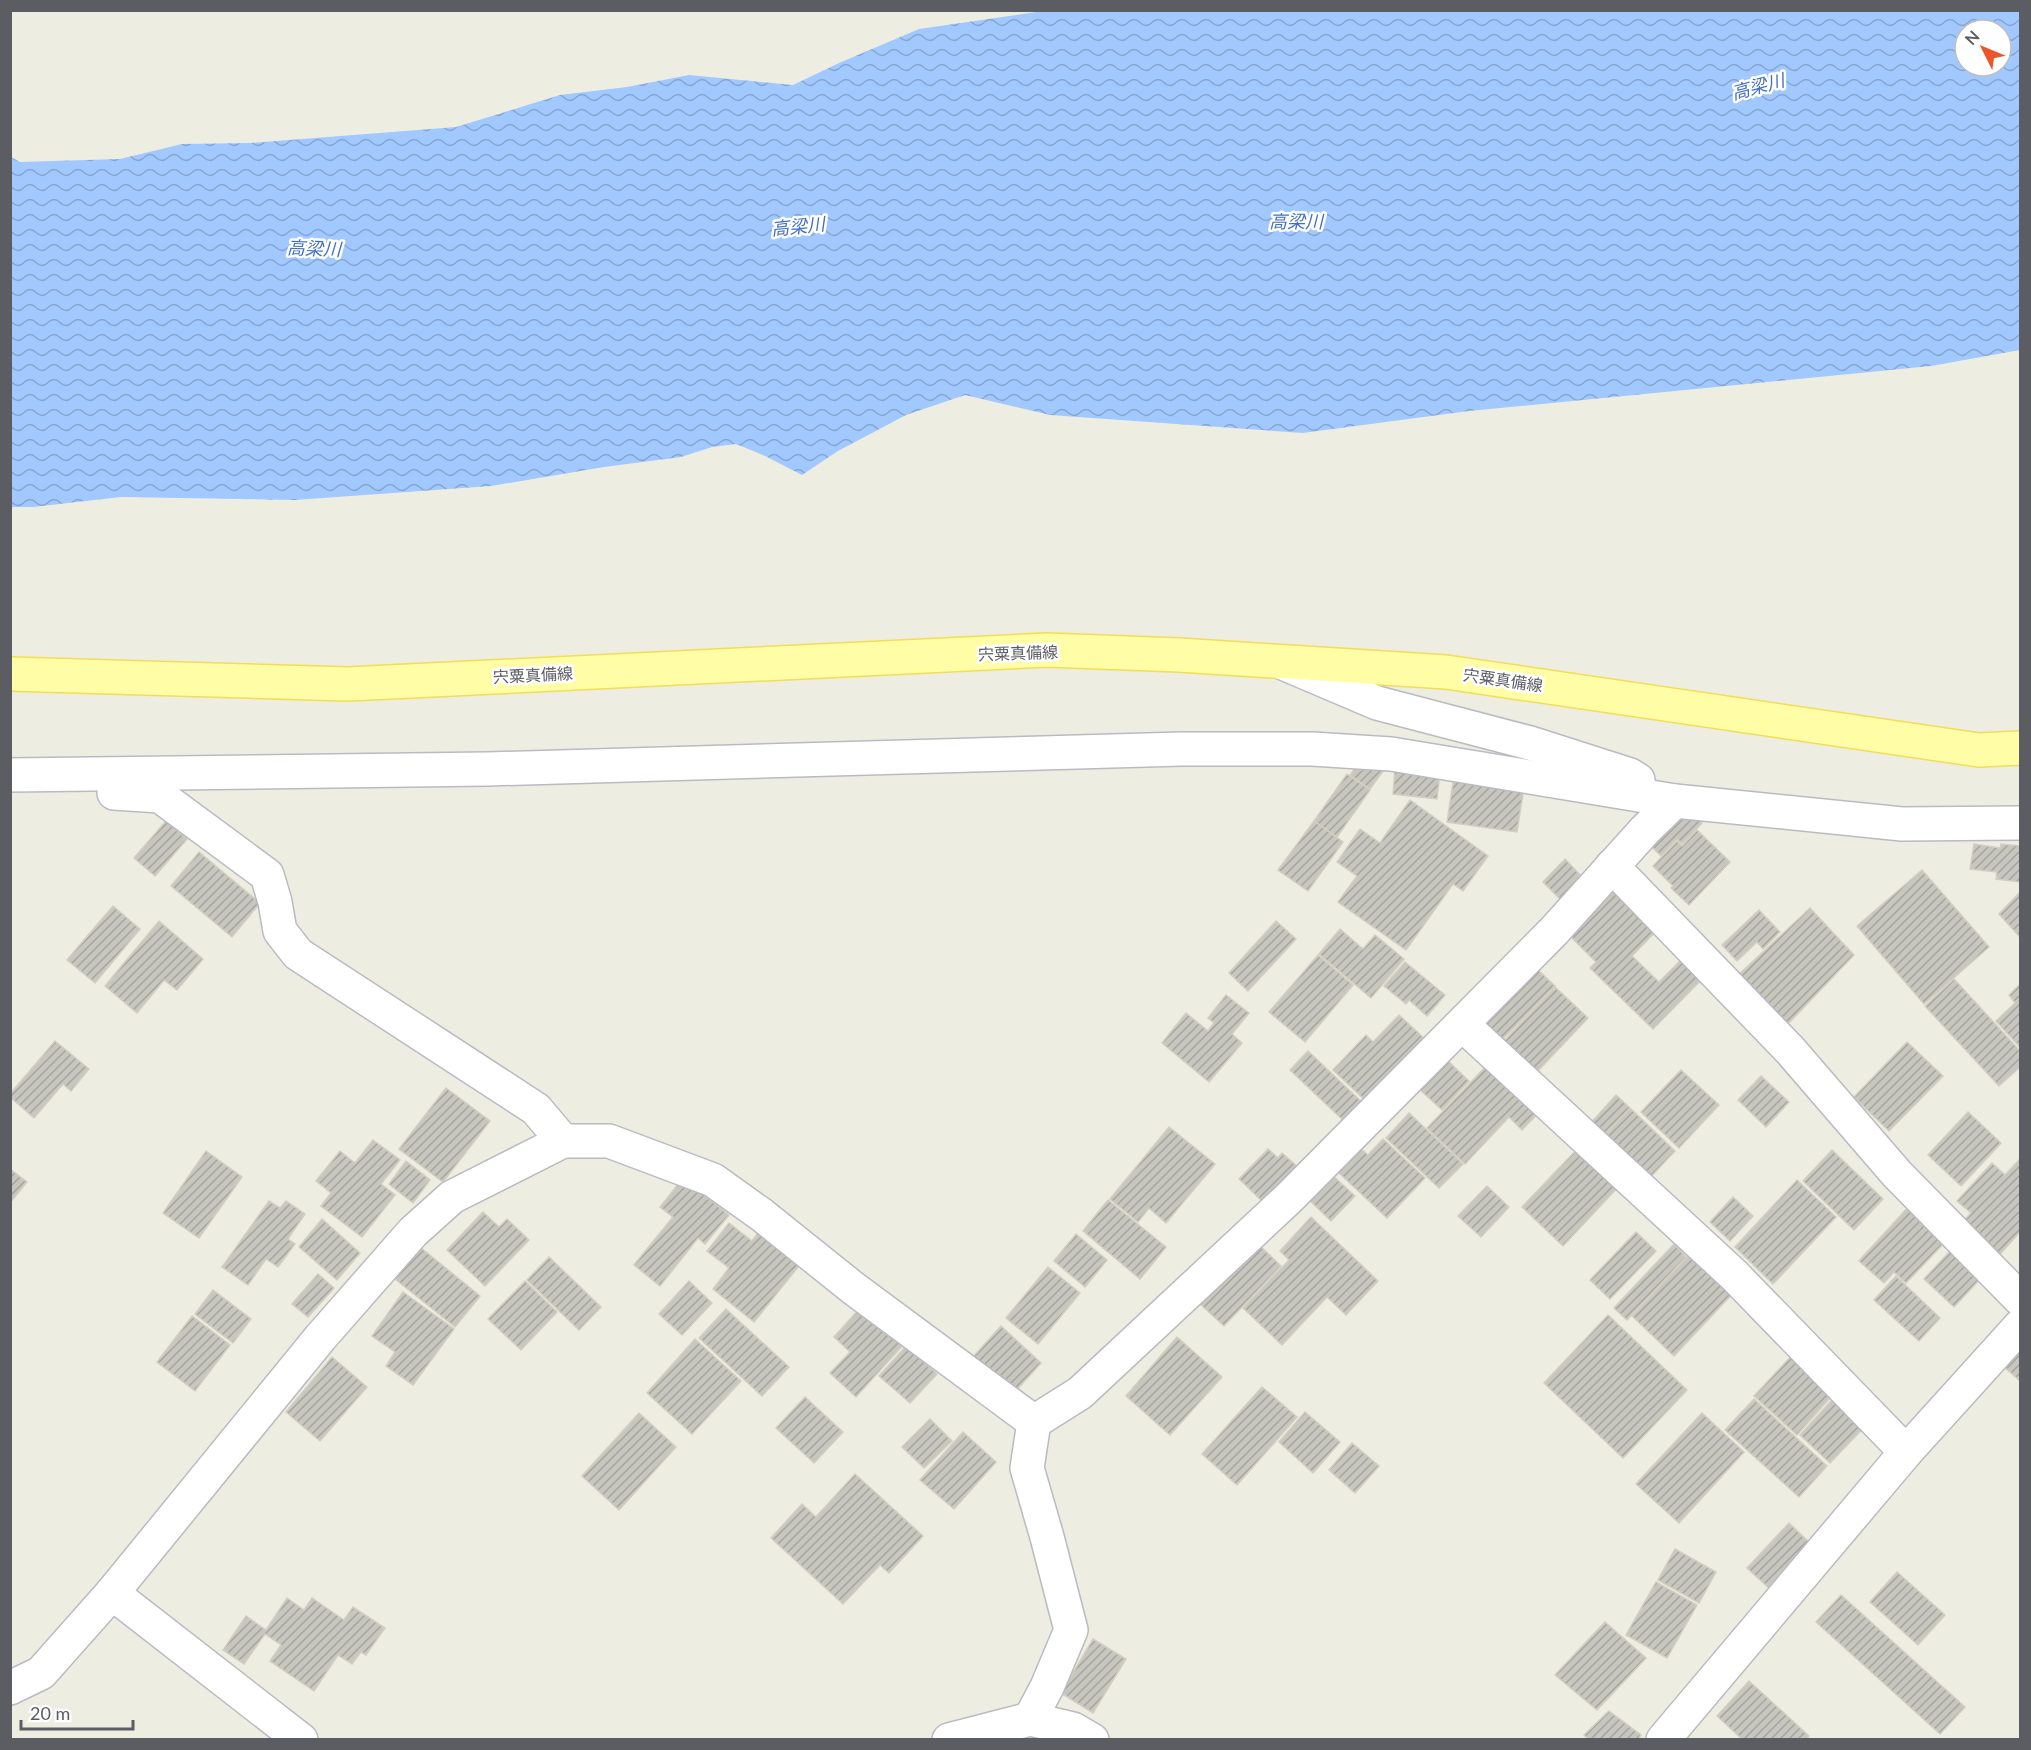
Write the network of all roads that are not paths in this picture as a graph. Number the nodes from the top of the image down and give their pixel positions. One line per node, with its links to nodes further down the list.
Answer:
1 (1279, 662): 2 (main road, 宍粟真備線); 3 (main road, 宍粟真備線); 6 (street)
2 (10, 674)
3 (2020, 748)
4 (10, 775): 6 (street)
5 (10, 787): 10 (street)
6 (1675, 801): 7 (street); 8 (street)
7 (2020, 823)
8 (1612, 866): 9 (street); 11 (street)
9 (1463, 1025): 13 (street); 14 (street)
10 (563, 1141): 13 (street); 15 (street)
11 (2020, 1299)
12 (2020, 1326): 14 (street)
13 (1034, 1422): 17 (street)
14 (1906, 1452): 21 (street)
15 (112, 1593): 16 (street); 18 (street)
16 (10, 1688)
17 (1030, 1719): 19 (street); 20 (street)
18 (302, 1740)
19 (949, 1740)
20 (1092, 1740)
21 (1663, 1740)

